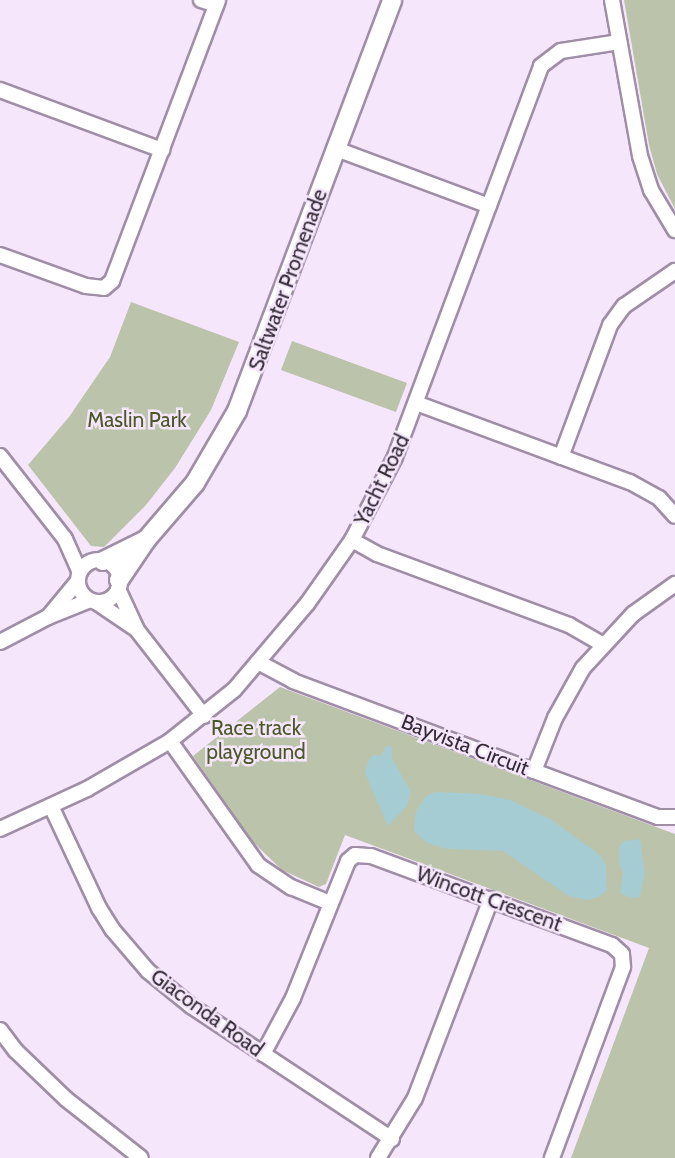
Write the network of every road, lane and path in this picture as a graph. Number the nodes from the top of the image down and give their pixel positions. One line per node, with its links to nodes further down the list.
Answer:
1 (201, 0): 4 (street)
2 (392, 0): 7 (street, Saltwater Promenade)
3 (612, 0): 5 (street)
4 (217, 3): 8 (street)
5 (619, 42): 9 (street, Yacht Road); 10 (street)
6 (0, 90): 8 (street)
7 (336, 149): 9 (street); 18 (street, Saltwater Promenade)
8 (162, 150): 11 (street)
9 (489, 206): 13 (street, Yacht Road)
10 (675, 230)
11 (0, 255)
12 (675, 271): 15 (street)
13 (416, 403): 15 (street); 19 (street, Yacht Road)
14 (0, 456): 17 (street)
15 (561, 457): 16 (street)
16 (675, 516)
17 (65, 539): 20 (street); 21 (street)
18 (146, 540): 20 (street, Saltwater Promenade); 22 (street, Saltwater Promenade)
19 (352, 540): 28 (street); 29 (street, Yacht Road)
20 (100, 561): 21 (street); 22 (street)
21 (79, 576): 24 (street); 25 (street)
22 (119, 584): 24 (street); 26 (street)
23 (675, 584): 28 (street)
24 (93, 601): 25 (street); 26 (street)
25 (48, 617): 27 (street)
26 (137, 630): 30 (street)
27 (0, 642)
28 (602, 645): 32 (street)
29 (258, 662): 30 (street, Yacht Road); 32 (street, Bayvista Circuit)
30 (204, 716): 31 (street, Yacht Road)
31 (170, 741): 33 (street, Yacht Road); 37 (street)
32 (534, 771): 34 (street, Bayvista Circuit)
33 (51, 806): 35 (street, Yacht Road); 39 (street, Giaconda Road)
34 (675, 817)
35 (1, 828)
36 (491, 899): 37 (street, Wincott Crescent); 40 (street); 43 (street, Wincott Crescent)
37 (330, 903): 39 (street, Wincott Crescent)
38 (0, 1030): 41 (street)
39 (263, 1054): 40 (street, Giaconda Road)
40 (392, 1139): 42 (street)
41 (141, 1158)
42 (378, 1158)
43 (552, 1158)

